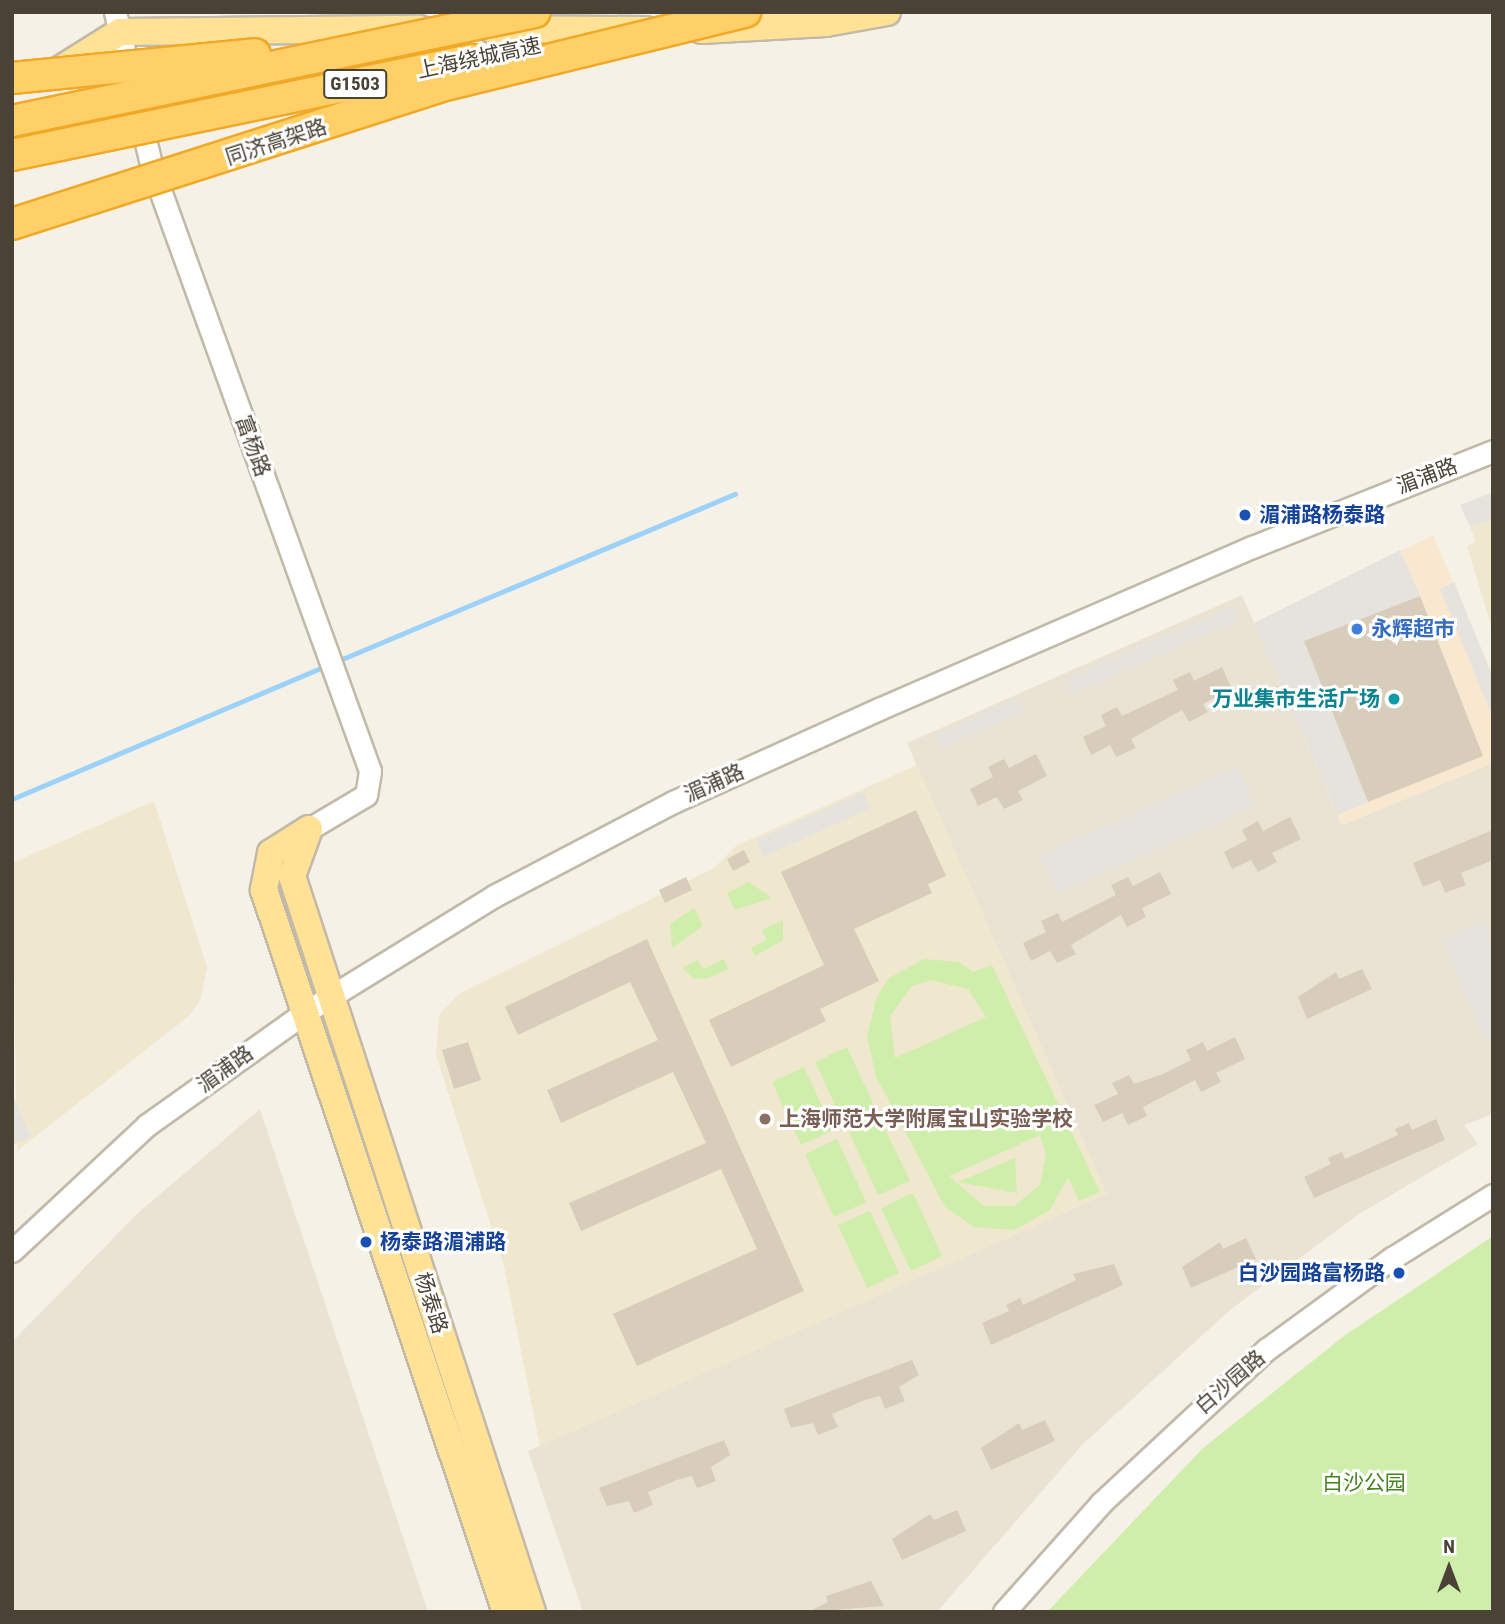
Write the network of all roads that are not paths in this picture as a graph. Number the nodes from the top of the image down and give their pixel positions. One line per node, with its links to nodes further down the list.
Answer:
1 (475, 12): 7 (highway, bridge)
2 (536, 12): 9 (highway, 上海绕城高速 / G1503, bridge)
3 (698, 12): 10 (highway, 上海绕城高速 / G1503, bridge)
4 (745, 12): 11 (highway, 同济高架路, bridge)
5 (887, 12): 6 (main road)
6 (118, 22): 8 (main road); 13 (street, 富杨路)
7 (12, 78)
8 (12, 89)
9 (12, 121)
10 (12, 155)
11 (12, 224)
12 (1493, 451): 14 (street, 湄浦路)
13 (309, 829): 14 (main road, 杨泰路); 15 (main road, 杨泰路)
14 (333, 994): 15 (street, 湄浦路); 19 (main road, 杨泰路)
15 (304, 1013): 17 (street, 湄浦路); 18 (main road, 杨泰路)
16 (1493, 1195): 20 (street, 白沙园路)
17 (12, 1251)
18 (506, 1612)
19 (532, 1612)
20 (1004, 1612)

